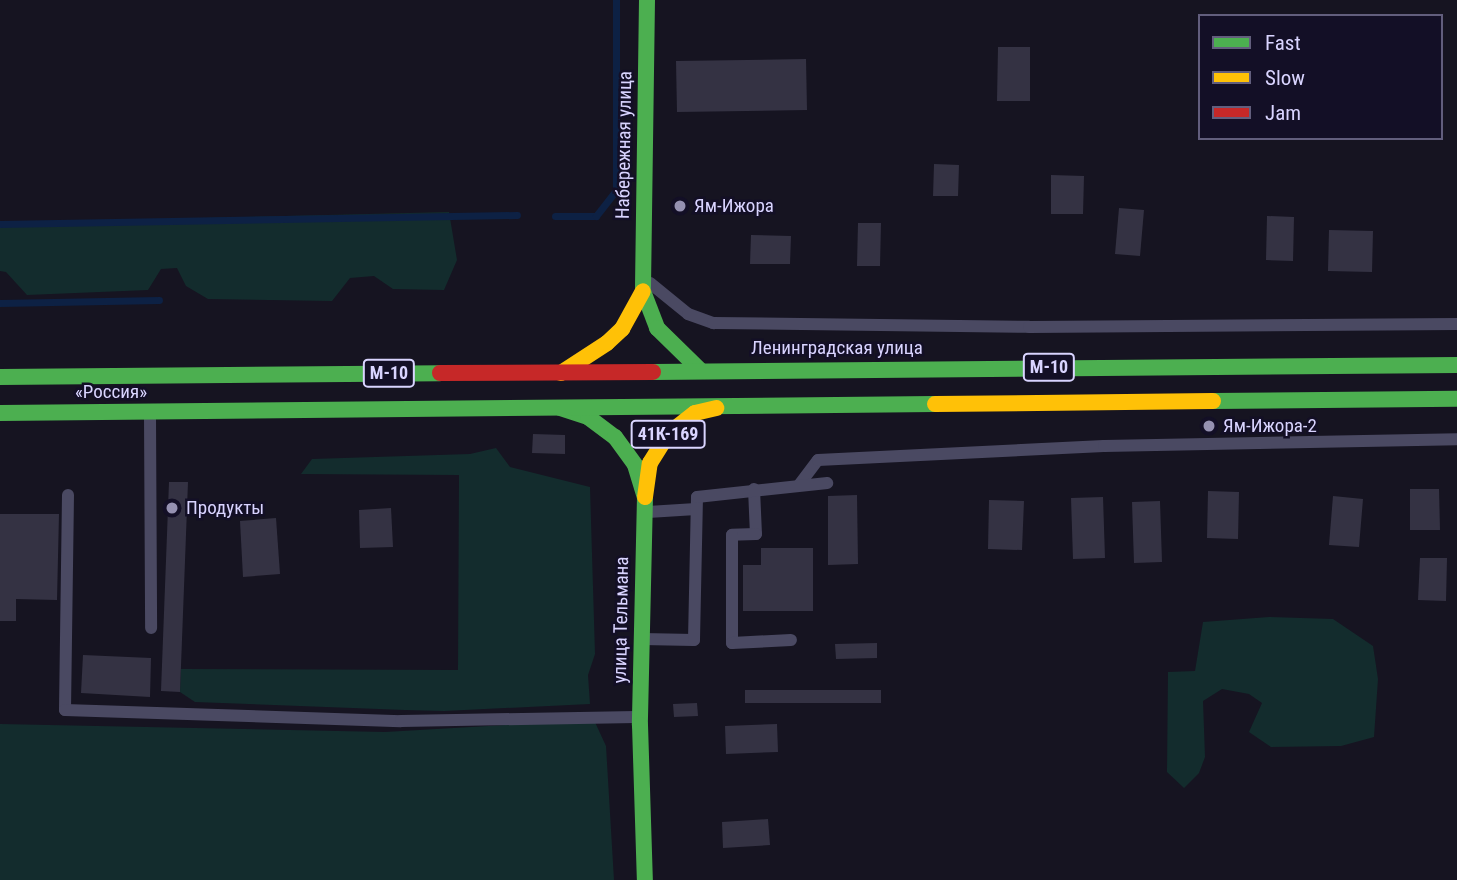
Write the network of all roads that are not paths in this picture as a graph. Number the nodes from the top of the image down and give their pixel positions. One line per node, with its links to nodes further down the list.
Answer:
1 (647, 0): 2 (main road, Набережная улица)
2 (643, 285): 3 (lane); 5 (main road); 7 (main road)
3 (1457, 324)
4 (1457, 365): 5 (main road, Ленинградская улица / М-10)
5 (699, 370): 7 (main road, Ленинградская улица / М-10)
6 (218, 373): 7 (main road, Ленинградская улица / М-10); 8 (main road, «Россия» / М-10)
7 (561, 373)
8 (0, 377)
9 (1457, 399): 10 (main road, М-10)
10 (728, 404): 11 (main road, М-10); 19 (main road, 41К-169)
11 (556, 407): 12 (main road, «Россия» / М-10); 19 (main road, улица Тельмана / 41К-169)
12 (150, 413): 13 (main road, «Россия» / М-10); 21 (lane)
13 (0, 414)
14 (1457, 439): 16 (lane)
15 (827, 483): 16 (lane)
16 (799, 485): 17 (lane)
17 (754, 489): 20 (lane); 23 (lane)
18 (68, 495): 24 (lane)
19 (645, 505): 20 (lane); 22 (main road, улица Тельмана / 41К-169)
20 (696, 509): 22 (lane)
21 (151, 628)
22 (642, 639): 24 (main road, улица Тельмана / 41К-169)
23 (791, 640)
24 (640, 718): 25 (main road, улица Тельмана / 41К-169)
25 (645, 880)

